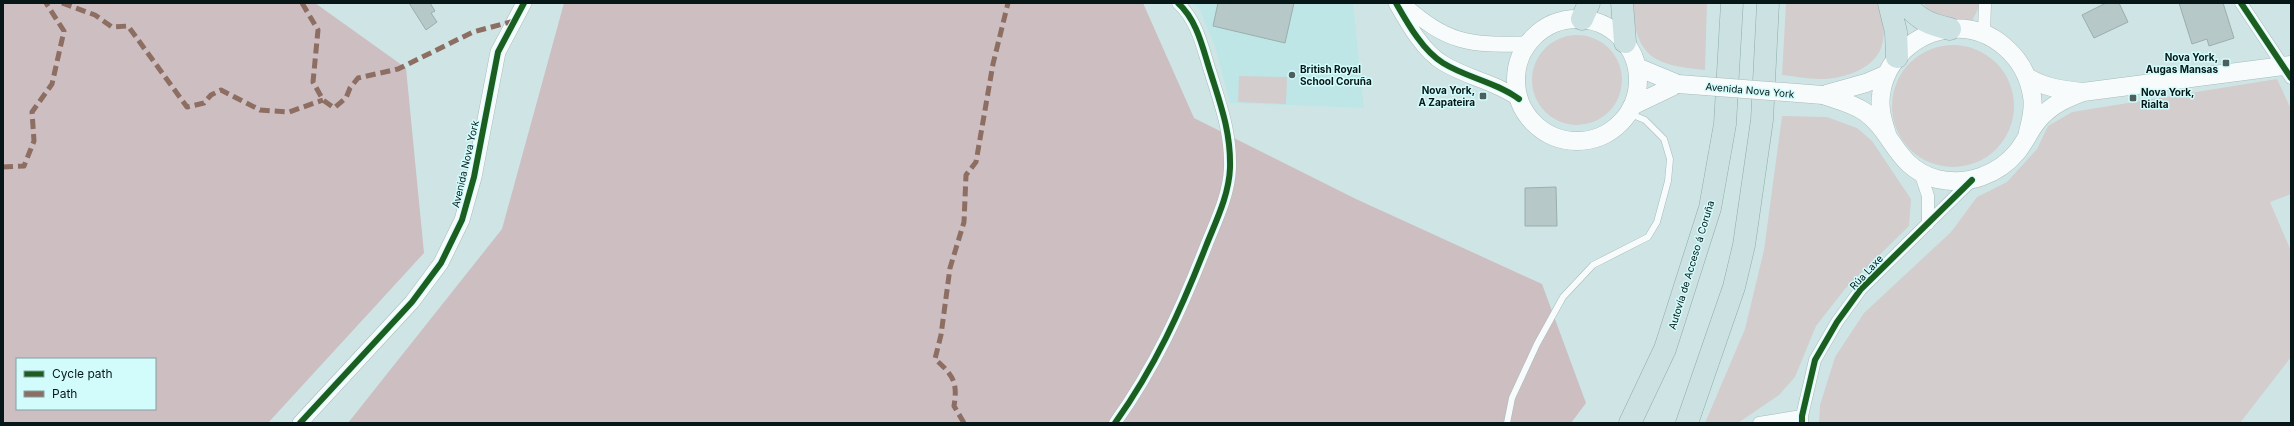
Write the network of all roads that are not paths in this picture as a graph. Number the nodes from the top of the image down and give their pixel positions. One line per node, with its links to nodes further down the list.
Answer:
1 (524, 3): 32 (street, Avenida Nova York)
2 (1178, 3): 33 (street)
3 (1396, 3): 24 (street)
4 (1402, 3): 16 (street)
5 (1622, 3): 15 (highway)
6 (1732, 3): 35 (highway, Autovía de Acceso á Coruña)
7 (1768, 3): 36 (highway)
8 (1889, 3): 17 (highway)
9 (1905, 3): 13 (highway)
10 (1985, 3): 14 (street)
11 (2241, 3): 19 (street)
12 (1585, 11): 15 (main road); 16 (main road)
13 (1950, 29): 14 (main road); 17 (main road)
14 (1984, 34): 20 (main road)
15 (1625, 42): 18 (main road)
16 (1527, 44): 24 (main road)
17 (1892, 66): 23 (main road); 27 (main road)
18 (1637, 67): 21 (main road, Avenida Nova York); 25 (main road)
19 (2289, 70): 22 (main road)
20 (2028, 77): 22 (main road); 26 (main road)
21 (1678, 84): 23 (main road, Avenida Nova York, bridge); 25 (main road, Avenida Nova York)
22 (2082, 92): 26 (main road)
23 (1823, 95): 27 (main road)
24 (1519, 99): 25 (main road)
25 (1630, 109): 34 (lane)
26 (2027, 136): 29 (main road)
27 (1887, 137): 28 (main road)
28 (1920, 172): 29 (main road); 30 (street)
29 (1972, 180): 30 (street, Rúa Laxe)
30 (1928, 224): 31 (street, Rúa Laxe)
31 (1802, 420): 37 (street)
32 (300, 423)
33 (1115, 423)
34 (1507, 423)
35 (1630, 423)
36 (1687, 423)
37 (1759, 423)

